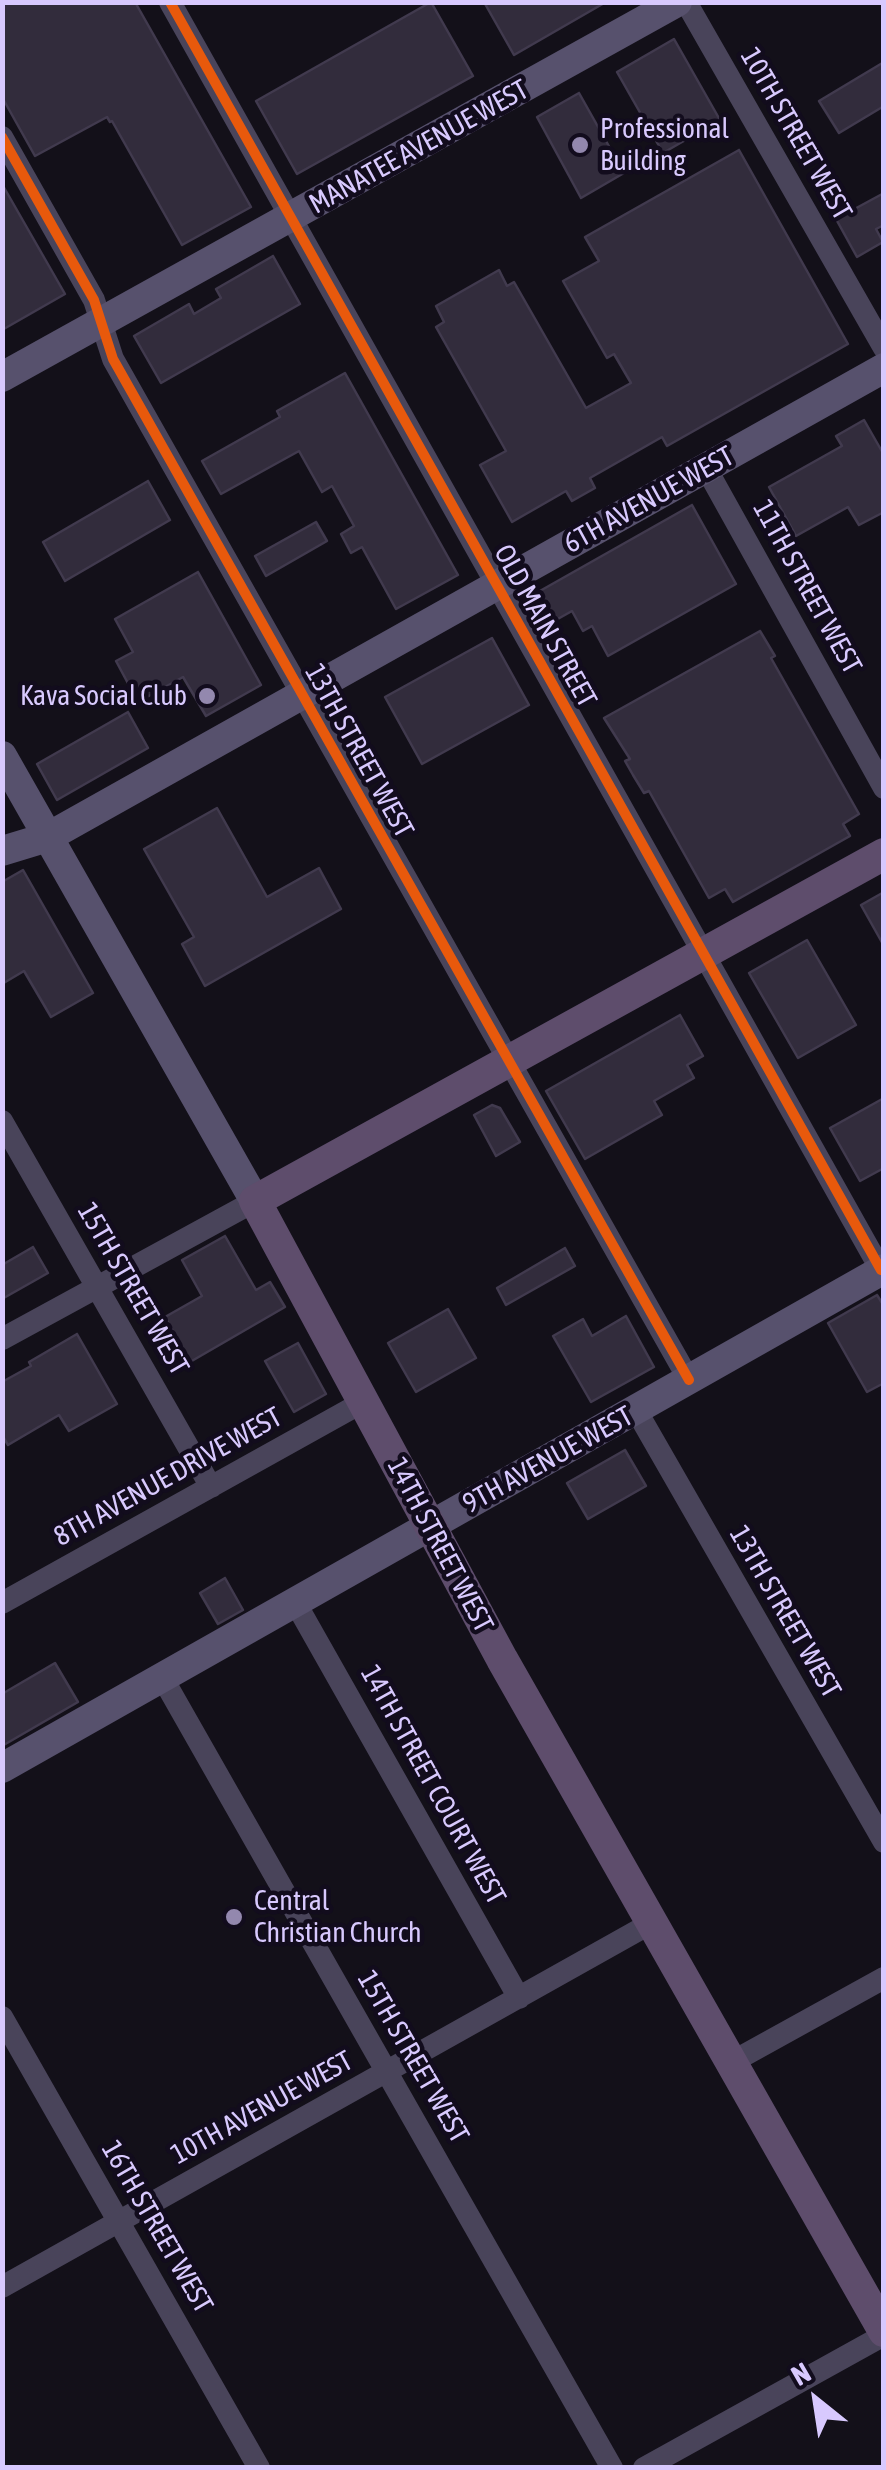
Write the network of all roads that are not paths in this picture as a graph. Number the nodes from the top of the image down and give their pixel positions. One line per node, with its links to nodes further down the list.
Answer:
1 (170, 2): 5 (street, OLD MAIN STREET)
2 (677, 2): 5 (main road, MANATEE AVENUE WEST)
3 (686, 2): 7 (street, 10TH STREET WEST)
4 (2, 137): 6 (street, 13TH STREET WEST)
5 (291, 217): 6 (main road, MANATEE AVENUE WEST); 11 (street, OLD MAIN STREET)
6 (101, 322): 9 (main road, MANATEE AVENUE WEST); 12 (street, 13TH STREET WEST)
7 (884, 348)
8 (884, 368): 10 (main road, 6TH AVENUE WEST)
9 (2, 377)
10 (706, 468): 11 (main road, 6TH AVENUE WEST); 14 (street, 11TH STREET WEST)
11 (497, 586): 12 (main road, 6TH AVENUE WEST); 19 (street, OLD MAIN STREET)
12 (302, 696): 15 (main road, 6TH AVENUE WEST); 20 (street, 13TH STREET WEST)
13 (2, 756): 15 (main road, 14TH STREET WEST)
14 (884, 788)
15 (48, 837): 16 (main road, 6TH AVENUE WEST); 18 (street, 6TH AVENUE WEST); 22 (main road, 14TH STREET WEST)
16 (2, 852)
17 (884, 854): 19 (main road)
18 (2, 870)
19 (702, 954): 20 (main road); 23 (street, OLD MAIN STREET)
20 (507, 1062): 22 (main road); 26 (street, 13TH STREET WEST)
21 (2, 1121): 24 (street, 15TH STREET WEST)
22 (255, 1201): 24 (street); 27 (main road, 14TH STREET WEST)
23 (882, 1270): 26 (main road, 9TH AVENUE WEST)
24 (97, 1286): 25 (street); 29 (street, 15TH STREET WEST)
25 (2, 1339)
26 (689, 1380): 28 (main road, 9TH AVENUE WEST)
27 (363, 1402): 29 (street, 8TH AVENUE DRIVE WEST); 30 (main road, 14TH STREET WEST)
28 (636, 1410): 30 (main road, 9TH AVENUE WEST); 35 (street, 13TH STREET WEST)
29 (211, 1487): 32 (street, 8TH AVENUE DRIVE WEST)
30 (430, 1526): 31 (main road, 9TH AVENUE WEST); 36 (main road, 14TH STREET WEST)
31 (295, 1602): 33 (main road, 9TH AVENUE WEST); 38 (street, 14TH STREET COURT WEST)
32 (2, 1603)
33 (162, 1677): 34 (main road, 9TH AVENUE WEST); 41 (street, 15TH STREET WEST)
34 (2, 1768)
35 (884, 1842)
36 (654, 1922): 38 (street, 10TH AVENUE WEST); 40 (main road, 14TH STREET WEST)
37 (884, 1978): 40 (street)
38 (519, 1998): 41 (street, 10TH AVENUE WEST)
39 (2, 2016): 42 (street, 16TH STREET WEST)
40 (732, 2062): 44 (main road, 14TH STREET WEST)
41 (388, 2073): 42 (street, 10TH AVENUE WEST); 46 (street, 15TH STREET WEST)
42 (120, 2220): 43 (street, 10TH AVENUE WEST); 45 (street, 16TH STREET WEST)
43 (2, 2287)
44 (884, 2333): 47 (street)
45 (259, 2468)
46 (612, 2468)
47 (644, 2468)

